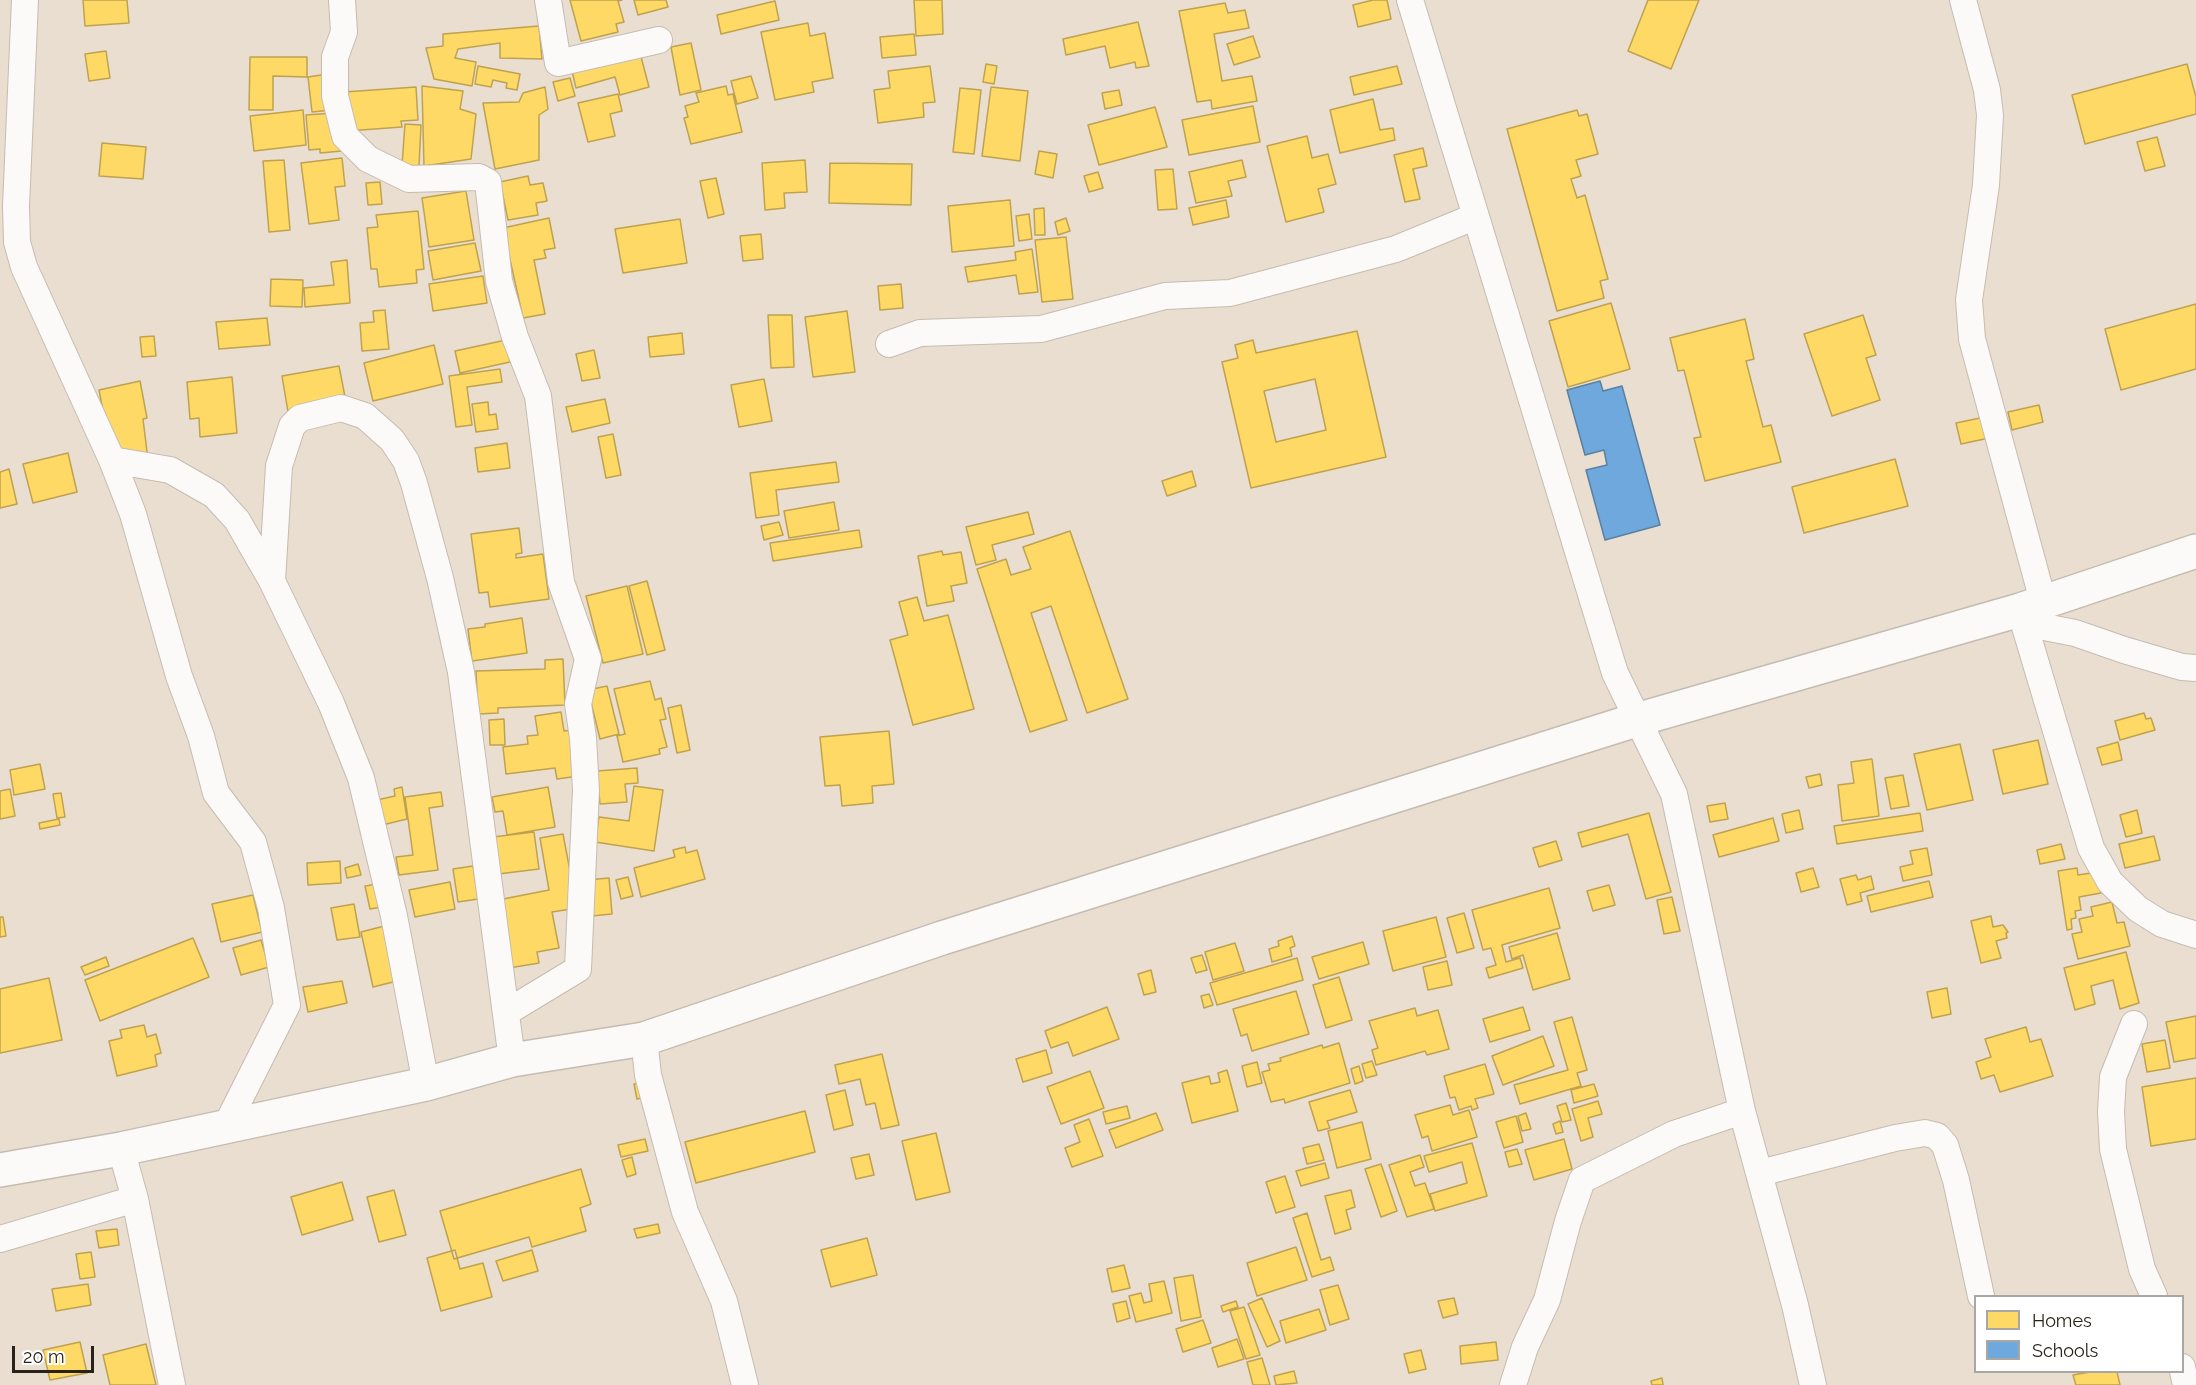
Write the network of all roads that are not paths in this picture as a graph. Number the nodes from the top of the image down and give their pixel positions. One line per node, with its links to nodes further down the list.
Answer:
1 (25, 0): 7 (street)
2 (342, 0): 17 (street)
3 (548, 0): 6 (street)
4 (1410, 0): 8 (street)
5 (1963, 0): 13 (street)
6 (659, 40)
7 (12, 55): 10 (street)
8 (1474, 217): 9 (street); 15 (street)
9 (889, 344)
10 (112, 460): 12 (street); 23 (street)
11 (2196, 551): 13 (highway)
12 (272, 581): 17 (street); 21 (street)
13 (2029, 612): 14 (street); 15 (highway); 16 (street)
14 (2196, 668)
15 (1636, 720): 19 (highway); 22 (street)
16 (2196, 935)
17 (507, 1011): 20 (street)
18 (2134, 1024): 30 (street)
19 (644, 1039): 20 (highway); 32 (street)
20 (512, 1060): 21 (highway)
21 (426, 1084): 23 (highway)
22 (1742, 1111): 26 (street); 33 (street)
23 (226, 1126): 24 (highway)
24 (121, 1149): 25 (highway); 27 (street)
25 (0, 1170)
26 (1760, 1173): 29 (street); 34 (street)
27 (135, 1199): 28 (street); 31 (street)
28 (0, 1239)
29 (1981, 1295)
30 (2154, 1295)
31 (172, 1385)
32 (745, 1385)
33 (1513, 1385)
34 (1813, 1385)

